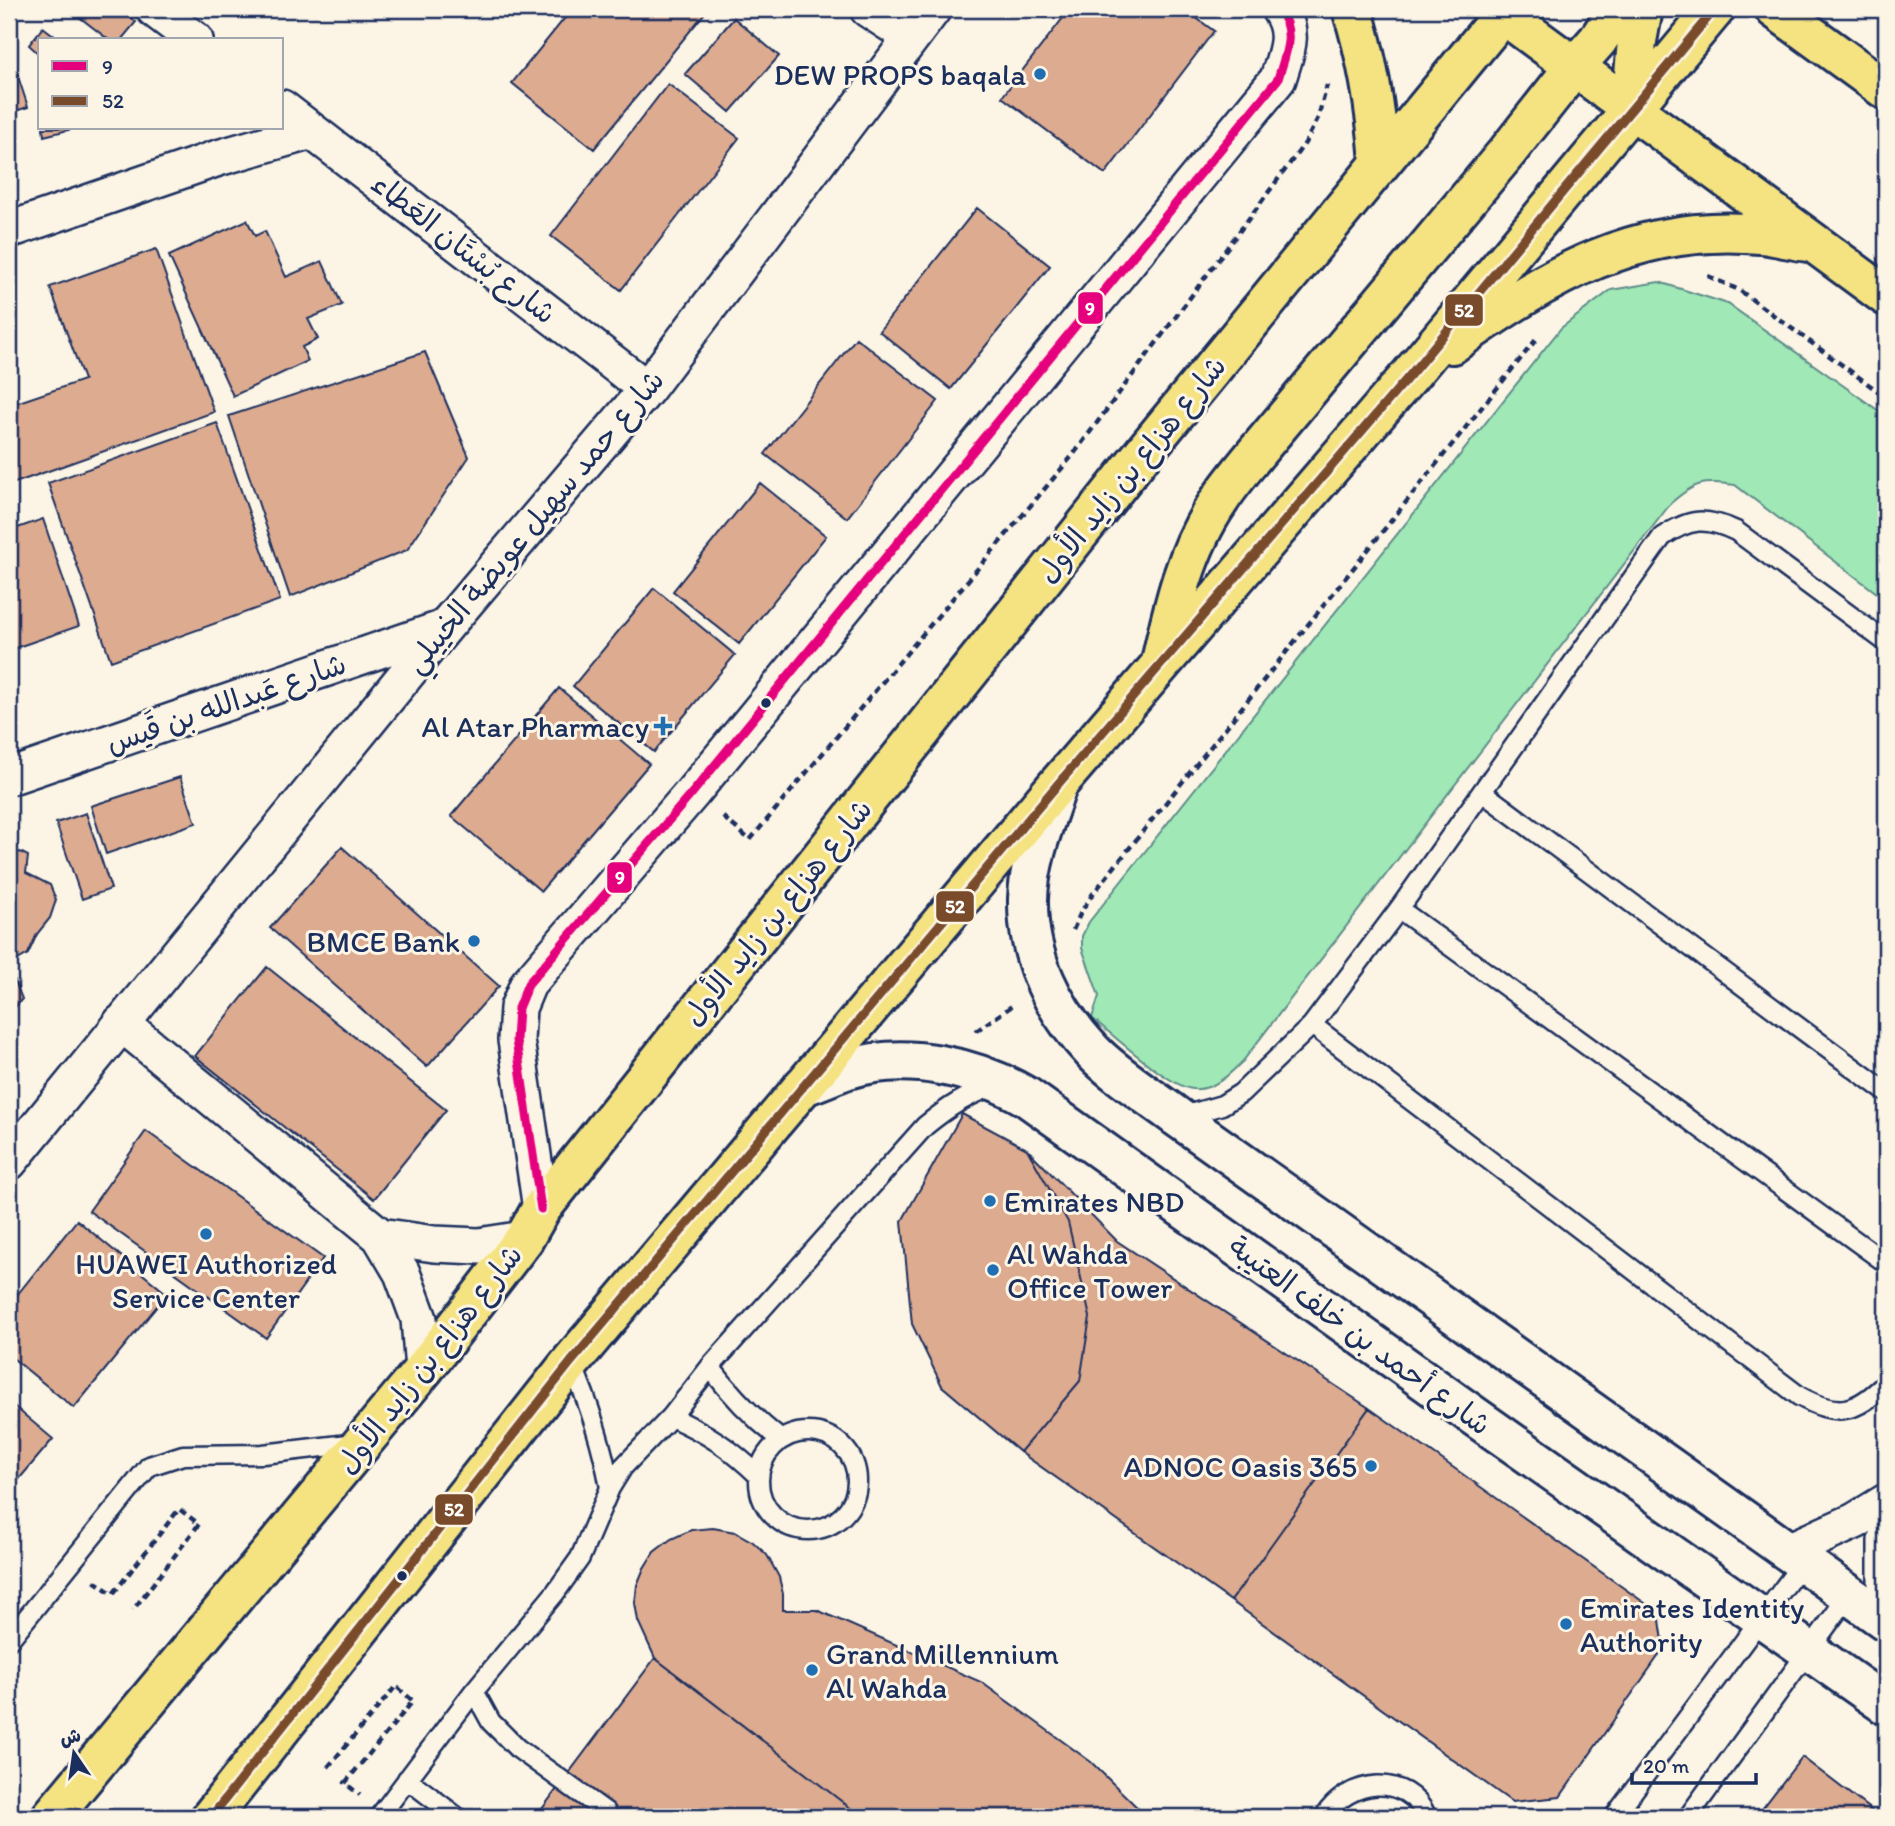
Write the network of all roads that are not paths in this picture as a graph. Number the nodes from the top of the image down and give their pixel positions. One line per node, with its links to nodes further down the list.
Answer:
1 (154, 9): 12 (street)
2 (869, 9): 11 (street)
3 (933, 9): 11 (street, شارع حمد سهيل عويضة الخييلي)
4 (1279, 9): 40 (street)
5 (1352, 9): 19 (main road)
6 (1618, 9): 13 (main road)
7 (1643, 9): 15 (main road)
8 (1715, 9): 15 (main road)
9 (1775, 9): 14 (main road)
10 (1505, 10): 13 (main road); 19 (main road, شارع هزاع بن زايد الأول)
11 (911, 37): 25 (street, شارع حمد سهيل عويضة الخييلي)
12 (192, 38)
13 (1574, 66): 15 (main road); 28 (main road)
14 (1886, 90)
15 (1631, 109): 22 (main road); 24 (main road)
16 (284, 110): 18 (street, شارع بُسْتَان العَطاء)
17 (221, 130): 20 (street)
18 (312, 131): 20 (street); 25 (street, شارع بُسْتَان العَطاء)
19 (1380, 162): 40 (main road, شارع هزاع بن زايد الأول)
20 (187, 168): 21 (street)
21 (9, 230)
22 (1816, 244): 23 (main road); 24 (main road)
23 (1886, 296)
24 (1410, 374): 28 (main road)
25 (647, 389): 26 (street, شارع حمد سهيل عويضة الخييلي)
26 (444, 628): 29 (street, شارع عَبدالله بن قَيس); 33 (street, شارع حمد سهيل عويضة الخييلي)
27 (1886, 642): 31 (lane)
28 (1161, 664): 30 (main road)
29 (9, 777)
30 (1058, 784): 36 (main road); 38 (street)
31 (1482, 792): 32 (lane); 37 (lane)
32 (1399, 909): 34 (lane); 42 (lane)
33 (121, 1023): 39 (street, شارع حمد سهيل عويضة الخييلي); 41 (street)
34 (1312, 1025): 38 (lane); 46 (lane)
35 (1003, 1083): 36 (street, شارع أحمد بن خلف العتيبة); 44 (lane); 57 (street, شارع أحمد بن خلف العتيبة)
36 (803, 1086): 43 (main road)
37 (1886, 1092)
38 (1177, 1117): 54 (street)
39 (9, 1162)
40 (533, 1224): 41 (street); 45 (main road, شارع هزاع بن زايد الأول)
41 (380, 1236): 45 (street)
42 (1886, 1263)
43 (571, 1362): 51 (lane); 66 (main road)
44 (710, 1367): 47 (lane); 48 (lane)
45 (423, 1370): 49 (main road, شارع هزاع بن زايد الأول)
46 (1886, 1383)
47 (671, 1417): 50 (lane); 51 (lane)
48 (781, 1440): 50 (lane); 50 (lane)
49 (364, 1442): 59 (lane); 65 (main road, شارع هزاع بن زايد الأول)
50 (759, 1476)
51 (610, 1488): 61 (lane)
52 (1886, 1502): 54 (street)
53 (1886, 1541): 55 (street)
54 (1796, 1557): 56 (street); 57 (lane)
55 (1886, 1584)
56 (1849, 1595): 58 (street); 60 (lane)
57 (1763, 1617): 60 (street, شارع أحمد بن خلف العتيبة); 71 (lane)
58 (1886, 1621)
59 (9, 1640)
60 (1809, 1650): 62 (street, شارع أحمد بن خلف العتيبة); 72 (lane)
61 (474, 1691): 63 (lane); 64 (lane)
62 (1886, 1705)
63 (407, 1779): 67 (lane); 68 (lane)
64 (606, 1812)
65 (51, 1817)
66 (211, 1817)
67 (379, 1817)
68 (457, 1817)
69 (1324, 1817): 70 (lane)
70 (1427, 1817)
71 (1614, 1817)
72 (1688, 1817)

